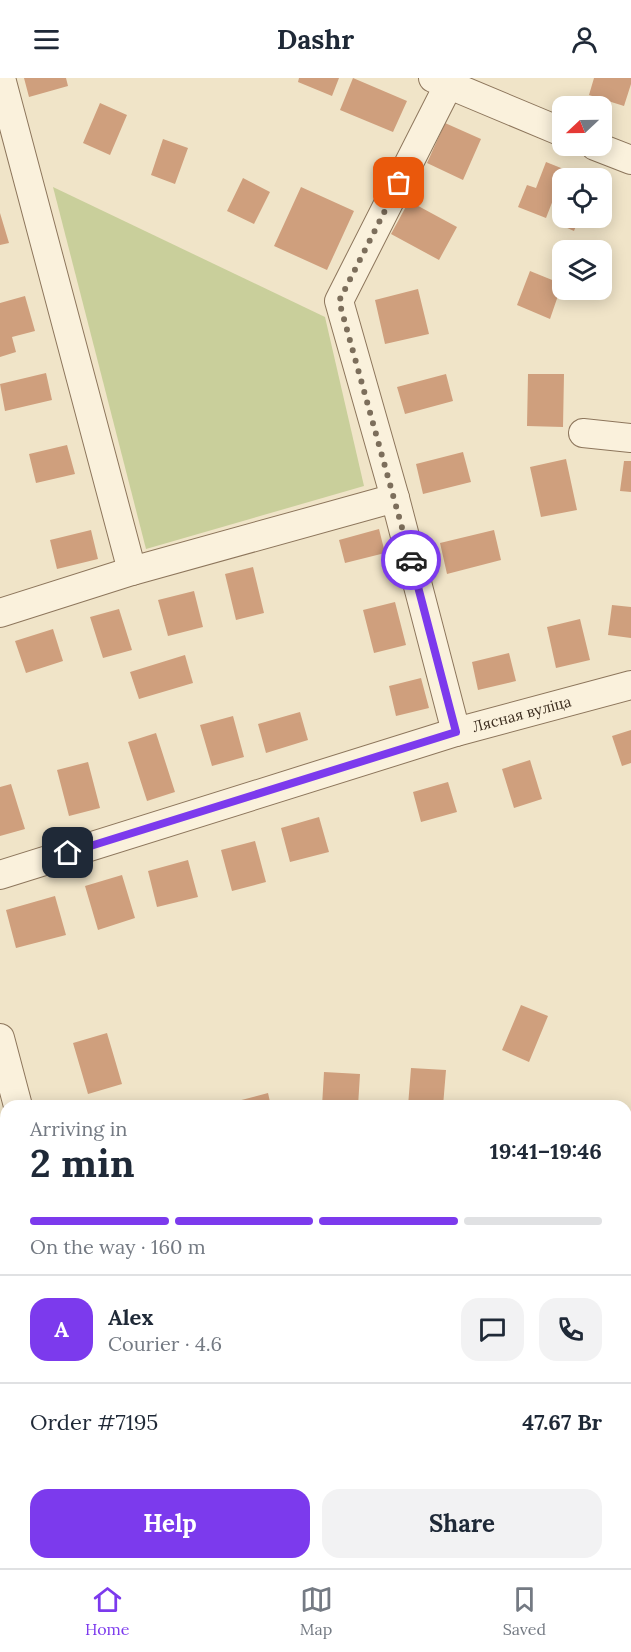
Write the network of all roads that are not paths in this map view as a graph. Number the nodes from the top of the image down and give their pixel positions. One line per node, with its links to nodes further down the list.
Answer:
1 (1, 78): 9 (street)
2 (444, 80): 3 (street); 8 (street)
3 (552, 128)
4 (612, 153): 5 (street)
5 (631, 160)
6 (583, 433): 7 (street)
7 (631, 438)
8 (395, 498): 9 (street); 12 (street)
9 (132, 571): 10 (street)
10 (0, 613)
11 (631, 685): 12 (street, Лясная вуліца)
12 (456, 732): 13 (street, Лясная вуліца)
13 (0, 875)
14 (0, 1038): 15 (street)
15 (16, 1100)

